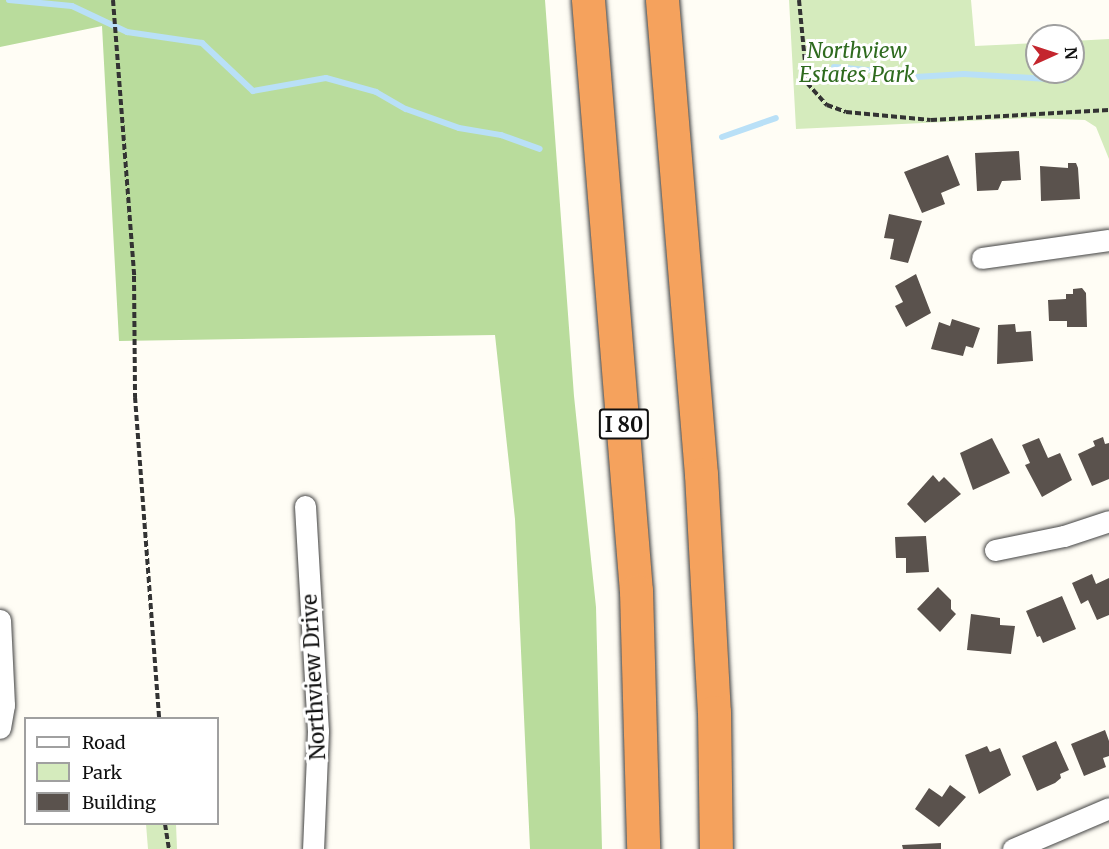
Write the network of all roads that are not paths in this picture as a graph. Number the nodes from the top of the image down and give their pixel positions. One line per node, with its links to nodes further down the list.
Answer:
1 (588, 0): 12 (highway, I 80)
2 (662, 0): 13 (highway)
3 (1109, 240): 4 (street)
4 (982, 258)
5 (305, 506): 11 (street, Northview Drive)
6 (1109, 521): 7 (street)
7 (995, 550)
8 (0, 620): 9 (street)
9 (0, 728)
10 (1109, 808): 14 (street)
11 (313, 849)
12 (643, 849)
13 (716, 849)
14 (1012, 849)

